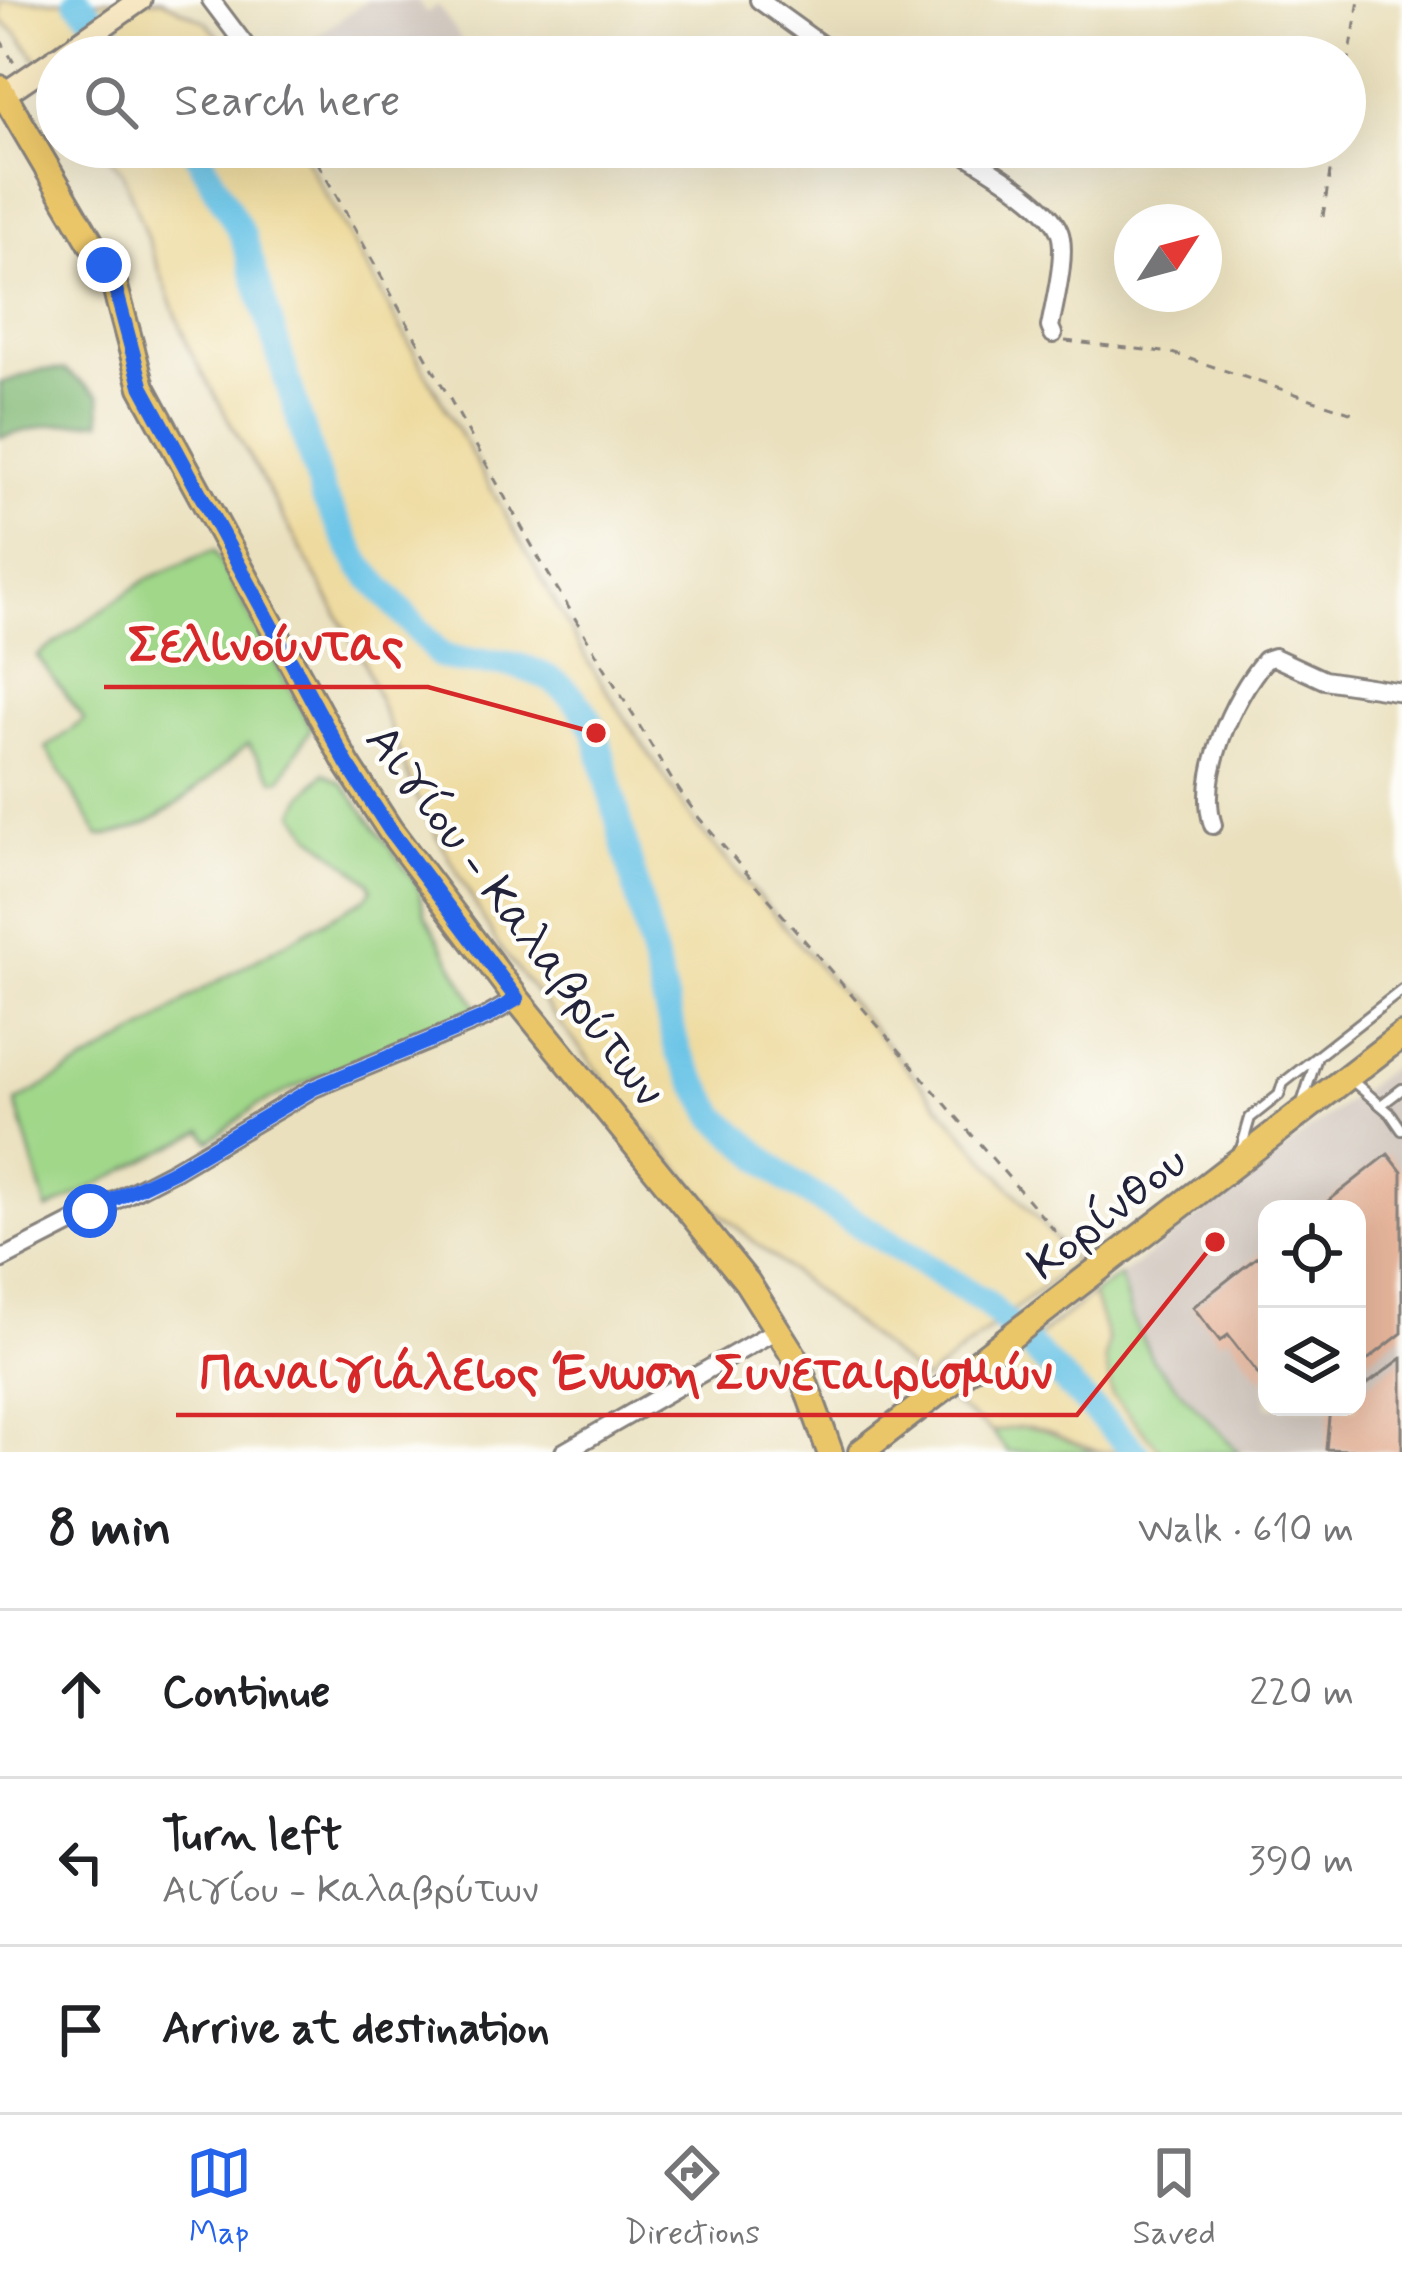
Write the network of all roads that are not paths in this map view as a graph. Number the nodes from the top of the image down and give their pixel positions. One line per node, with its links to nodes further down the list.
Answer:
1 (140, 0): 4 (main road)
2 (212, 0): 5 (street)
3 (760, 0): 6 (street)
4 (89, 36)
5 (239, 36)
6 (809, 36)
7 (36, 72): 8 (main road)
8 (7, 89): 9 (main road, Αιγίου - Καλαβρύτων)
9 (36, 142)
10 (51, 168): 16 (main road, Αιγίου - Καλαβρύτων)
11 (986, 168): 12 (street)
12 (1053, 334)
13 (1402, 692): 14 (street)
14 (1213, 825)
15 (1402, 990): 18 (lane)
16 (517, 999): 25 (street); 26 (main road, Αιγίου - Καλαβρύτων)
17 (1402, 1035): 19 (main road, Κορίνθου)
18 (1317, 1056): 22 (lane); 24 (lane)
19 (1348, 1077): 21 (lane); 22 (main road, Κορίνθου)
20 (1402, 1089): 21 (lane)
21 (1381, 1105): 23 (lane)
22 (1299, 1115): 24 (main road, Κορίνθου)
23 (1402, 1130)
24 (1237, 1163): 29 (main road, Κορίνθου)
25 (0, 1260)
26 (778, 1329): 27 (street); 28 (main road, Αιγίου - Καλαβρύτων)
27 (564, 1452)
28 (830, 1452)
29 (861, 1452)

